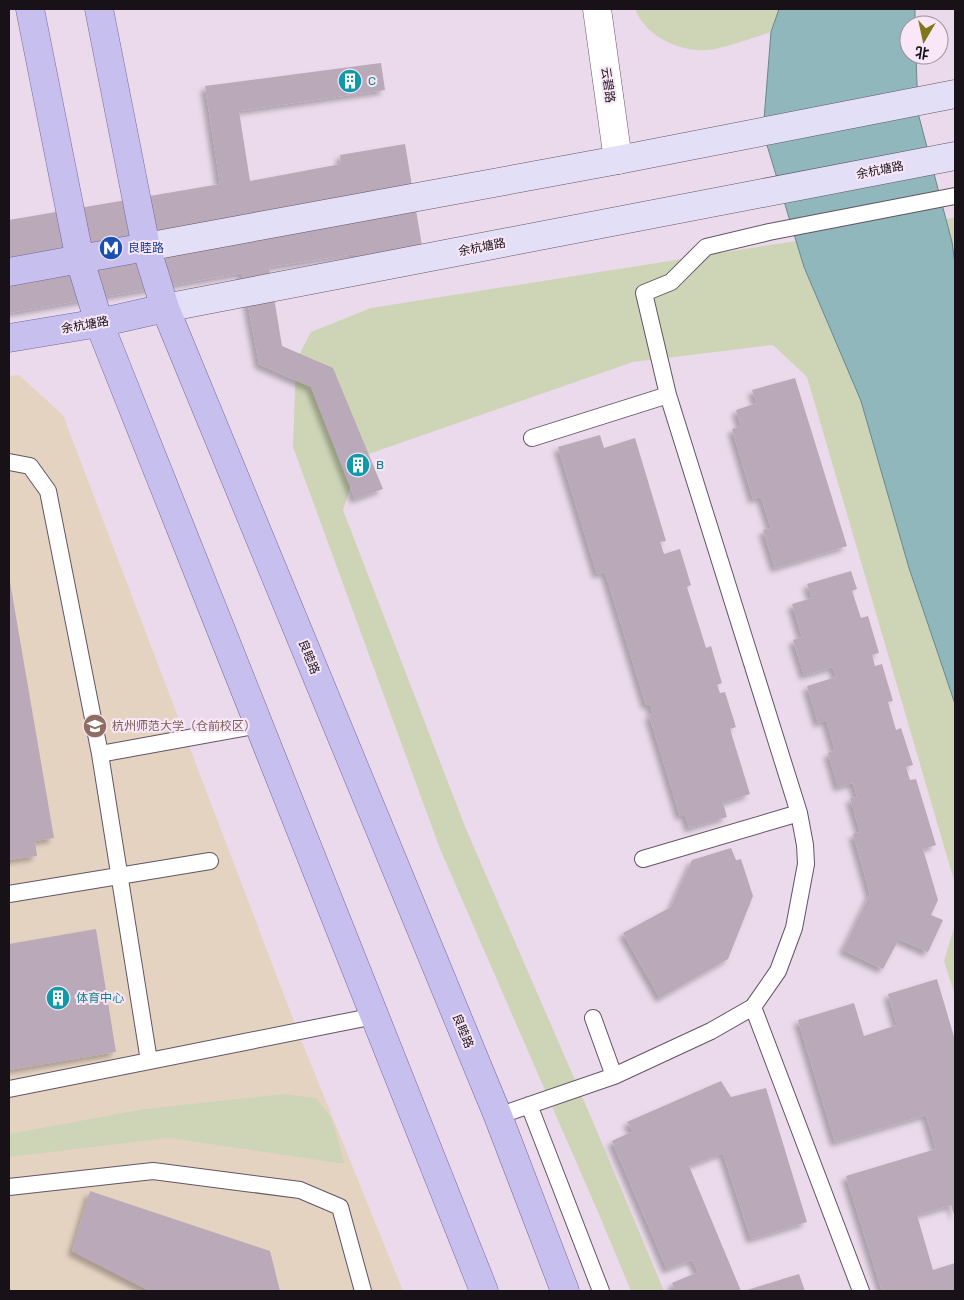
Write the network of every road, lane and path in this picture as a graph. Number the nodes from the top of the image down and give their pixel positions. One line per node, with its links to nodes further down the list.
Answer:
1 (30, 9): 9 (main road)
2 (99, 9): 8 (main road, 良睦路)
3 (597, 9): 6 (street, 云碧路)
4 (955, 94): 6 (main road)
5 (950, 157): 11 (main road, 余杭塘路)
6 (618, 160): 8 (main road)
7 (955, 196): 14 (lane)
8 (146, 247): 9 (main road); 11 (main road, 良睦路)
9 (80, 260): 10 (main road); 12 (main road)
10 (9, 272)
11 (165, 308): 12 (main road, 余杭塘路); 31 (main road, 良睦路)
12 (99, 323): 13 (main road, 余杭塘路); 17 (main road)
13 (9, 338)
14 (668, 395): 15 (lane); 19 (lane)
15 (532, 438)
16 (9, 462): 18 (lane)
17 (259, 725): 18 (lane); 25 (main road)
18 (100, 754): 22 (lane)
19 (800, 813): 20 (lane); 24 (lane)
20 (643, 859)
21 (210, 861): 22 (lane)
22 (120, 876): 23 (lane); 27 (lane)
23 (9, 894)
24 (753, 1007): 28 (lane); 37 (lane)
25 (375, 1016): 27 (lane); 34 (main road)
26 (593, 1018): 28 (lane)
27 (149, 1061): 29 (lane)
28 (614, 1076): 30 (lane)
29 (9, 1089)
30 (529, 1105): 31 (lane); 36 (lane)
31 (498, 1116): 35 (main road, 良睦路)
32 (9, 1188): 33 (lane)
33 (363, 1291)
34 (484, 1291)
35 (565, 1291)
36 (601, 1291)
37 (861, 1291)

